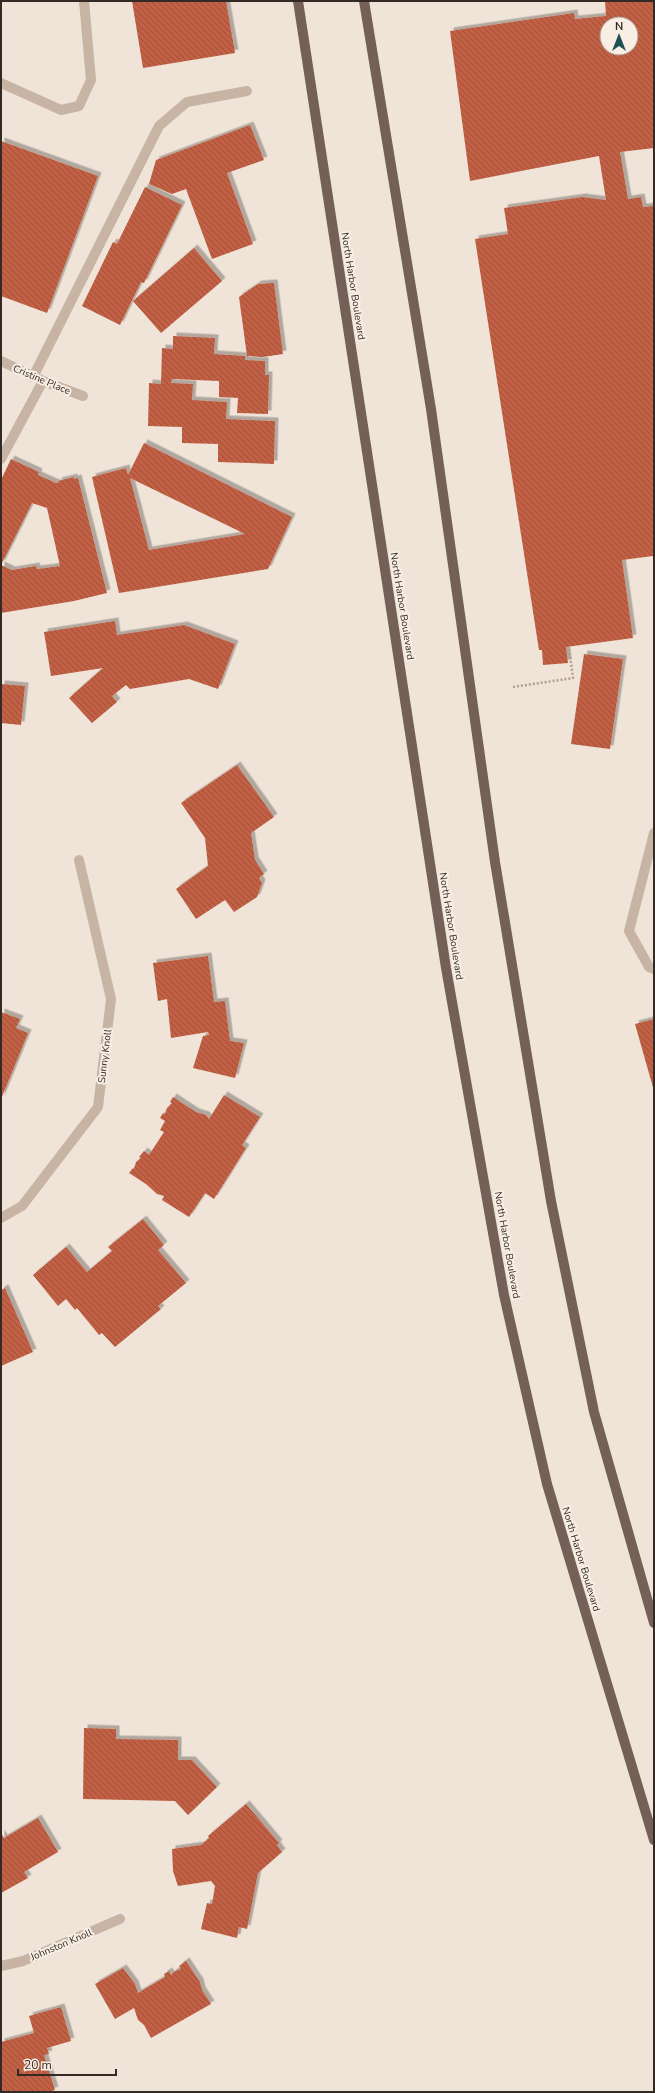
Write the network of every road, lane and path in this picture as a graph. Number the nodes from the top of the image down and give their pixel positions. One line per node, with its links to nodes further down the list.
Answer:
1 (84, 1): 4 (street)
2 (298, 1): 17 (main road, North Harbor Boulevard)
3 (364, 1): 16 (main road)
4 (1, 83)
5 (247, 91): 7 (street)
6 (1, 361): 7 (street, Cristine Place)
7 (38, 379): 8 (street, Cristine Place); 9 (street)
8 (83, 396)
9 (1, 459)
10 (569, 647): 11 (path)
11 (513, 687)
12 (654, 833): 14 (street)
13 (80, 860): 15 (street, Sunny Knoll)
14 (654, 969)
15 (1, 1218)
16 (654, 1623)
17 (654, 1840)
18 (120, 1919): 19 (street, Johnston Knoll)
19 (1, 1966)

